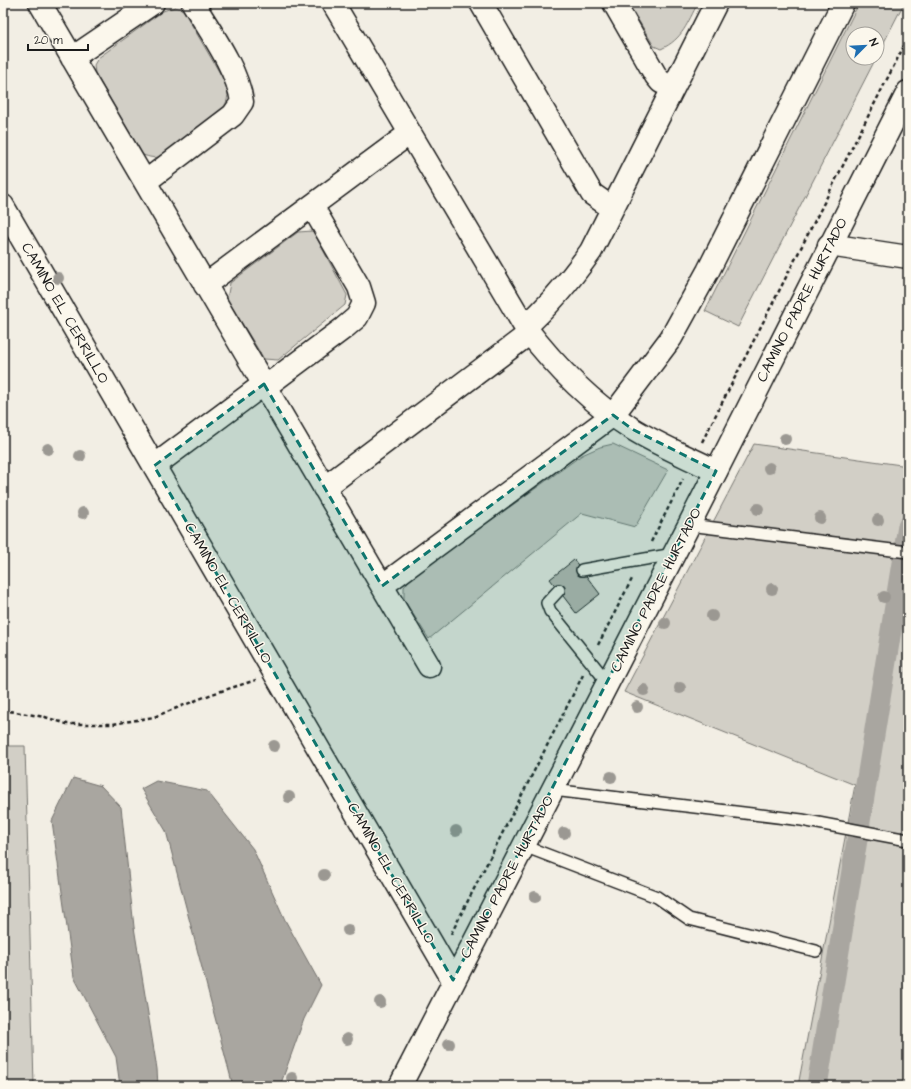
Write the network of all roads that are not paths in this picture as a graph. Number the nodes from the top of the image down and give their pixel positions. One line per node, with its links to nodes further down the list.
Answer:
1 (40, 3): 9 (street)
2 (153, 3): 9 (street)
3 (193, 3): 13 (street)
4 (333, 3): 12 (street)
5 (481, 3): 16 (street)
6 (614, 3): 10 (street)
7 (716, 3): 10 (street)
8 (843, 3): 22 (street)
9 (72, 58): 13 (street)
10 (673, 88): 16 (street)
11 (908, 92): 17 (street, CAMINO PADRE HURTADO)
12 (410, 133): 15 (street); 20 (street)
13 (145, 182): 19 (street)
14 (3, 206): 23 (street, CAMINO EL CERRILLO)
15 (312, 206): 19 (street); 21 (street)
16 (612, 208): 20 (street)
17 (829, 245): 18 (street); 24 (street, CAMINO PADRE HURTADO)
18 (908, 257)
19 (205, 285): 21 (street)
20 (527, 330): 22 (street); 25 (street)
21 (264, 386): 23 (street); 25 (street)
22 (612, 415): 24 (street); 30 (street)
23 (154, 466): 38 (street, CAMINO EL CERRILLO)
24 (716, 471): 26 (street, CAMINO PADRE HURTADO)
25 (324, 488): 30 (street)
26 (689, 525): 27 (lane); 28 (street, CAMINO PADRE HURTADO)
27 (908, 552)
28 (674, 554): 29 (lane); 33 (street, CAMINO PADRE HURTADO)
29 (582, 570)
30 (382, 586): 32 (street)
31 (559, 590): 33 (lane)
32 (429, 666)
33 (608, 683): 34 (street, CAMINO PADRE HURTADO)
34 (553, 790): 35 (lane); 36 (street, CAMINO PADRE HURTADO)
35 (908, 840)
36 (524, 846): 37 (lane); 38 (street, CAMINO PADRE HURTADO)
37 (816, 951)
38 (454, 980): 39 (street, CAMINO PADRE HURTADO)
39 (400, 1086)

